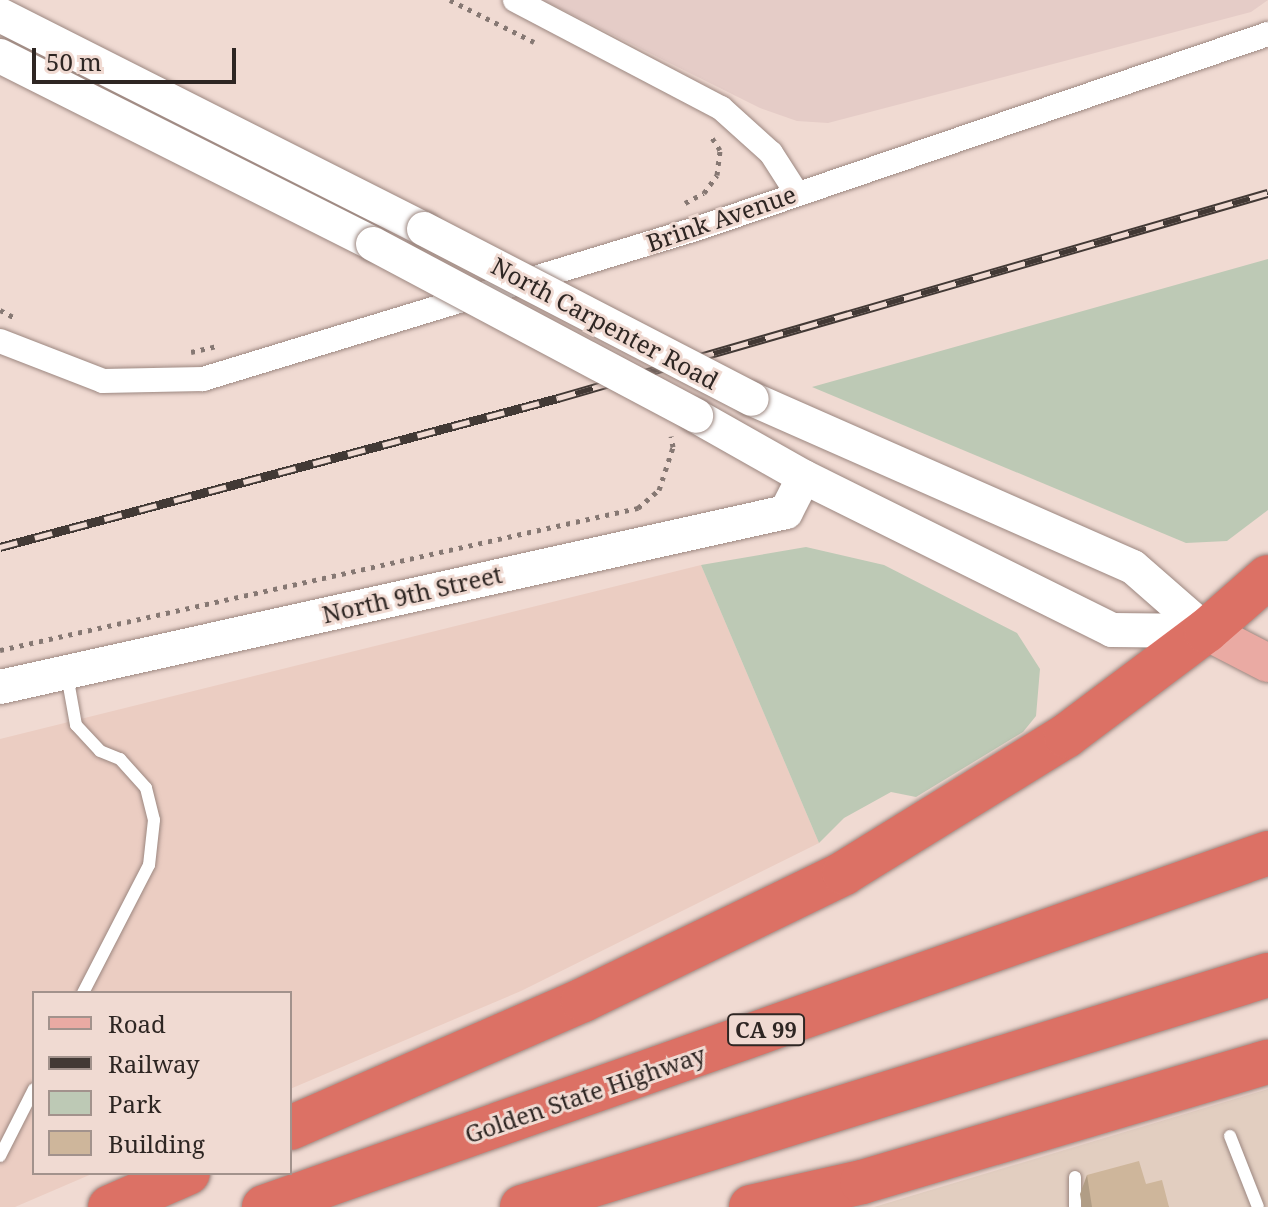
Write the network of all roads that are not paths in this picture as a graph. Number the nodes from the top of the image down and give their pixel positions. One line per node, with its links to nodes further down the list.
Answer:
1 (515, 0): 5 (street)
2 (0, 15): 9 (main road, North Carpenter Road, bridge)
3 (1268, 34): 5 (street, Brink Avenue)
4 (0, 56): 7 (main road, North Carpenter Road, bridge)
5 (796, 192): 6 (street, Brink Avenue)
6 (0, 341)
7 (804, 477): 9 (main road, North Carpenter Road); 11 (main road, North 9th Street)
8 (1268, 577): 9 (highway)
9 (1206, 631): 10 (main road, North Carpenter Road); 18 (highway)
10 (1268, 663)
11 (66, 672): 12 (main road, North 9th Street); 15 (lane)
12 (0, 687)
13 (1268, 853): 24 (highway, Golden State Highway / CA 99)
14 (1268, 975): 25 (highway)
15 (84, 991)
16 (1268, 1062): 26 (highway)
17 (32, 1093): 20 (lane)
18 (292, 1127)
19 (1230, 1136): 28 (lane)
20 (0, 1156)
21 (183, 1175): 23 (highway)
22 (1075, 1177): 27 (lane)
23 (110, 1207)
24 (264, 1207)
25 (522, 1207)
26 (751, 1207)
27 (1075, 1207)
28 (1258, 1207)

